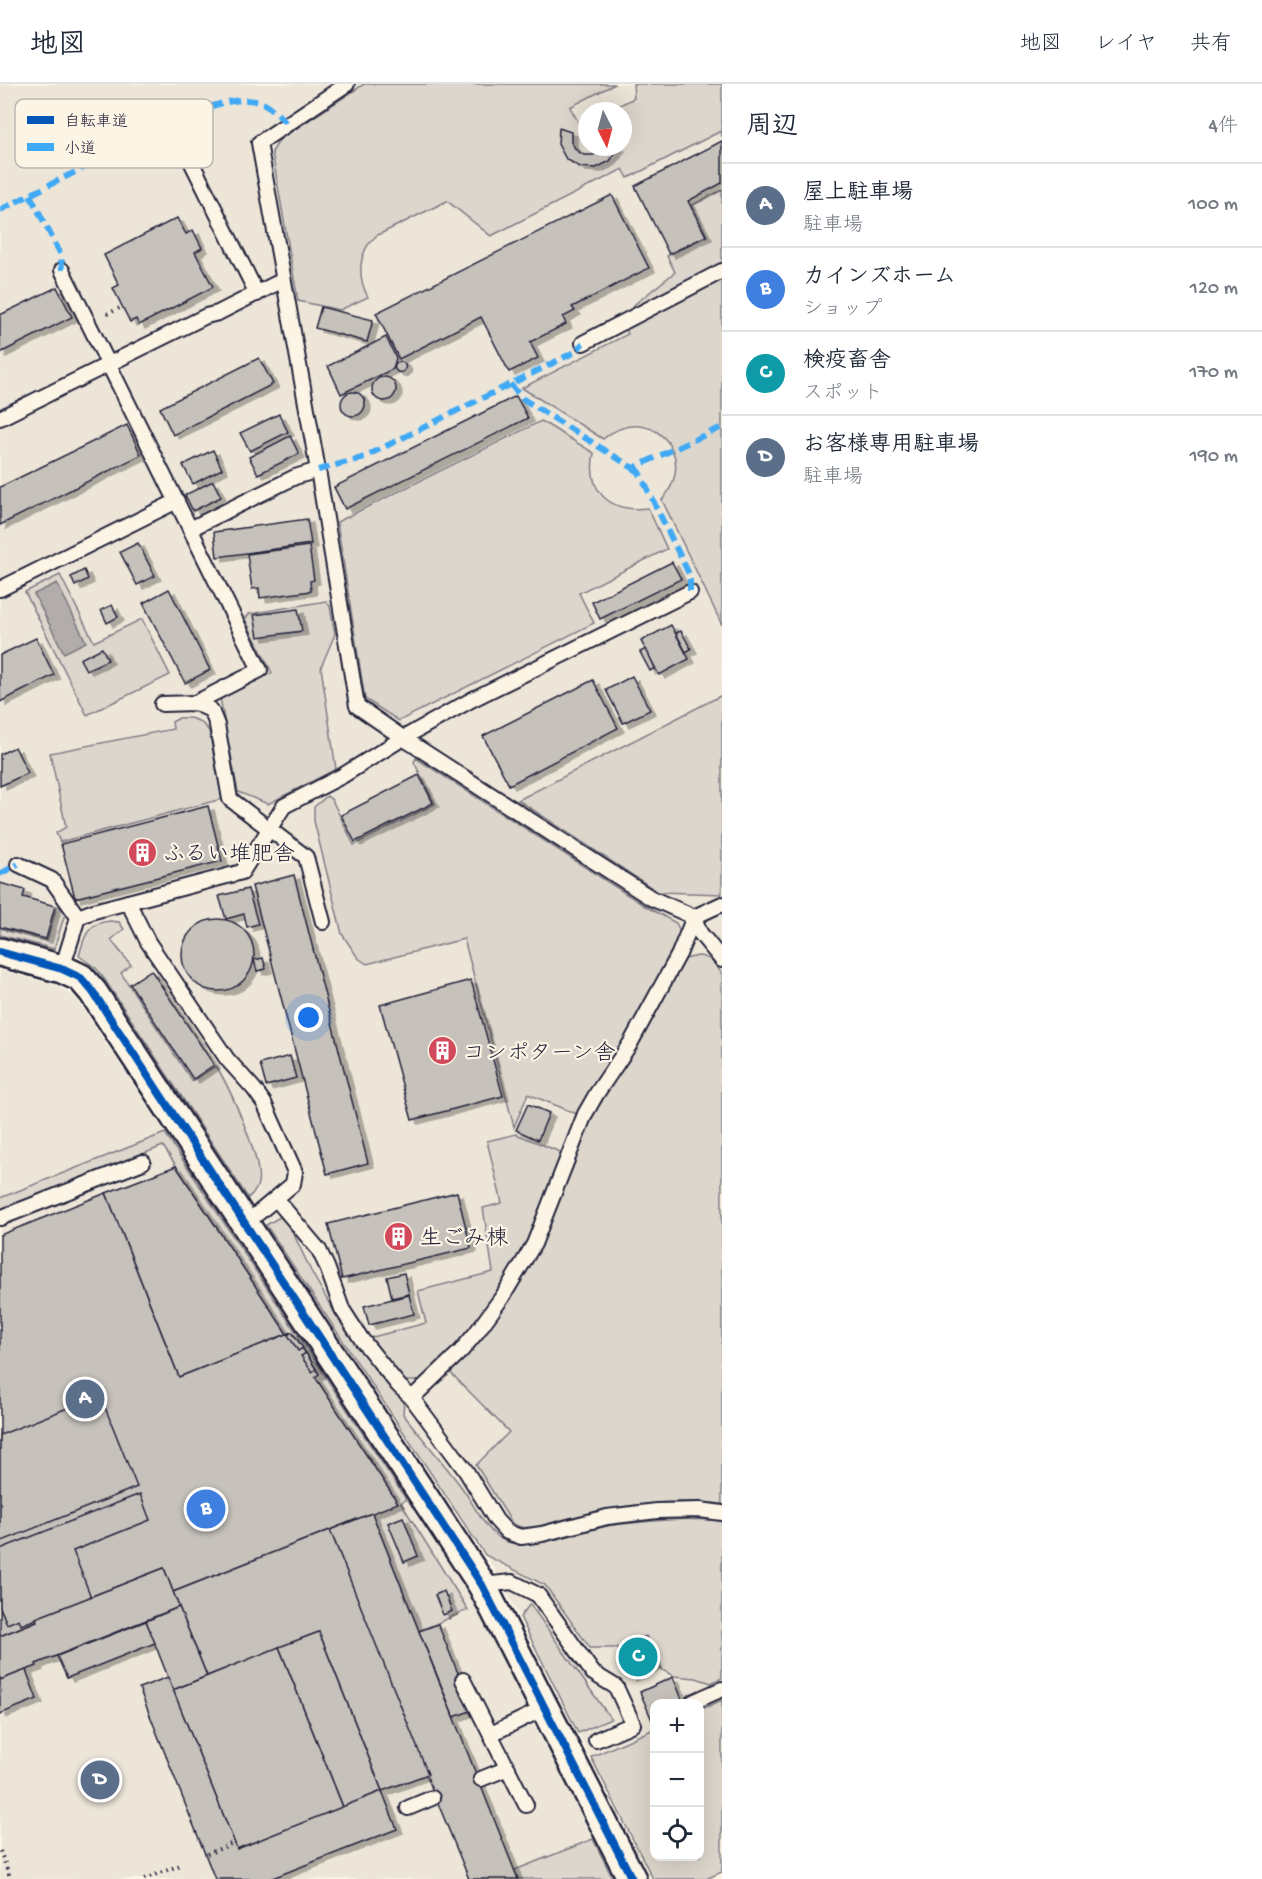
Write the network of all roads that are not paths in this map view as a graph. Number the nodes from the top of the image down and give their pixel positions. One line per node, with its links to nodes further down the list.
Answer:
1 (347, 84): 5 (lane)
2 (194, 168): 6 (lane)
3 (62, 270): 8 (lane)
4 (722, 271): 7 (lane)
5 (283, 280): 6 (lane); 10 (lane)
6 (257, 294): 8 (lane)
7 (583, 343)
8 (109, 364): 9 (lane); 11 (lane)
9 (0, 418)
10 (318, 470): 12 (lane); 17 (lane)
11 (177, 501): 12 (lane); 13 (lane)
12 (190, 529): 16 (lane)
13 (0, 589)
14 (690, 592): 17 (lane)
15 (162, 704): 16 (lane)
16 (195, 704): 18 (lane)
17 (403, 738): 18 (lane); 23 (lane)
18 (269, 829): 20 (lane); 24 (lane)
19 (18, 864): 22 (lane)
20 (128, 902): 22 (lane); 29 (lane)
21 (722, 904): 23 (lane)
22 (78, 917): 27 (lane)
23 (694, 917): 26 (lane); 32 (lane)
24 (323, 922)
25 (0, 952): 27 (street)
26 (722, 960)
27 (62, 969): 31 (street)
28 (143, 1162): 30 (lane)
29 (276, 1199): 31 (lane); 32 (lane)
30 (0, 1218)
31 (245, 1224): 34 (street)
32 (412, 1398): 33 (lane)
33 (722, 1513)
34 (482, 1585): 38 (street); 40 (lane)
35 (463, 1680): 39 (lane)
36 (722, 1689): 37 (lane)
37 (700, 1699)
38 (545, 1708): 39 (lane); 46 (street)
39 (491, 1734): 41 (lane)
40 (596, 1740)
41 (508, 1768): 42 (lane); 44 (lane)
42 (482, 1779)
43 (432, 1798): 45 (lane)
44 (526, 1805)
45 (408, 1808)
46 (632, 1879)

